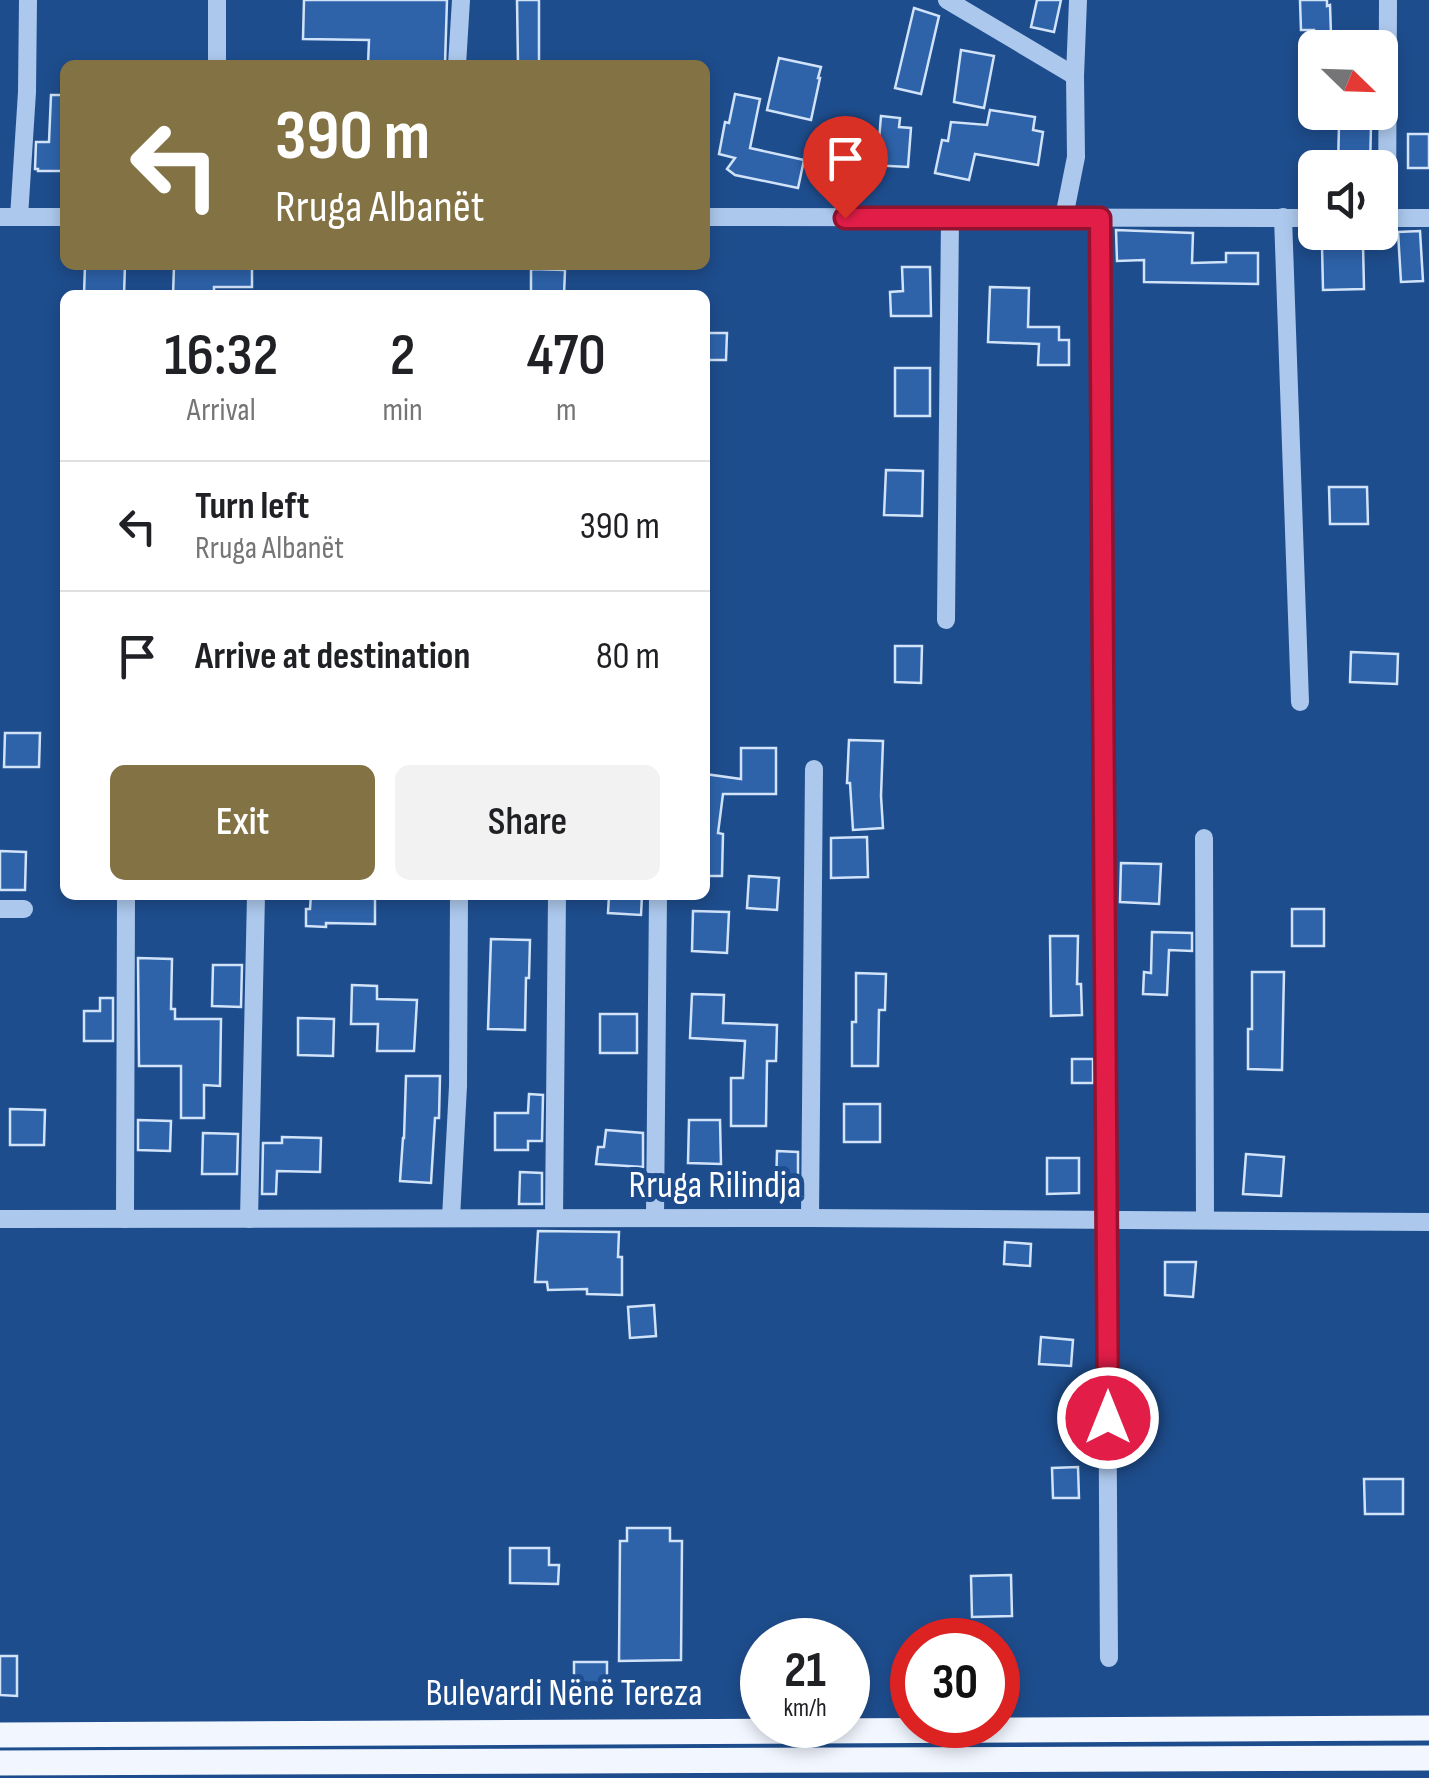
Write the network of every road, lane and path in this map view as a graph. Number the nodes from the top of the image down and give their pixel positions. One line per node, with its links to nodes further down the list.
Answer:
1 (28, 0): 11 (street)
2 (217, 0): 7 (street)
3 (461, 0): 8 (street)
4 (947, 0): 9 (street)
5 (1078, 0): 9 (street)
6 (1388, 0): 10 (street)
7 (217, 60)
8 (457, 60)
9 (1074, 76): 14 (street)
10 (1385, 150)
11 (9, 217): 12 (street)
12 (60, 217)
13 (710, 217): 15 (street)
14 (1064, 217): 15 (street); 16 (street)
15 (950, 218): 21 (street)
16 (1100, 218): 17 (street); 39 (street)
17 (1283, 218): 18 (street); 22 (street)
18 (1298, 218)
19 (1398, 218): 20 (street)
20 (1429, 218)
21 (946, 620)
22 (1300, 702)
23 (814, 770): 36 (street)
24 (1204, 838): 40 (street)
25 (126, 900): 38 (street)
26 (256, 900): 33 (street)
27 (459, 900): 34 (street)
28 (557, 900): 32 (street)
29 (658, 900): 35 (street)
30 (24, 908): 31 (street)
31 (0, 910)
32 (554, 1217): 34 (street, Rruga Rilindja); 35 (street, Rruga Rilindja)
33 (250, 1218): 34 (street, Rruga Rilindja); 38 (street, Rruga Rilindja)
34 (452, 1218)
35 (656, 1218): 36 (street, Rruga Rilindja)
36 (810, 1218): 39 (street, Rruga Rilindja)
37 (0, 1219): 38 (street, Rruga Rilindja)
38 (125, 1219)
39 (1108, 1219): 40 (street, Rruga Rilindja); 42 (street)
40 (1205, 1220): 41 (street, Rruga Rilindja)
41 (1429, 1222)
42 (1109, 1658)
43 (1429, 1728): 44 (main road, Bulevardi Nënë Tereza)
44 (0, 1735)
45 (1429, 1758): 50 (main road, Bulevardi Nënë Tereza)
46 (0, 1763): 51 (main road, Bulevardi Nënë Tereza)
47 (404, 1769): 51 (main road, Bulevardi Nënë Tereza); 52 (main road, Bulevardi Nënë Tereza)
48 (632, 1769): 49 (main road, Bulevardi Nënë Tereza); 52 (main road, Bulevardi Nënë Tereza)
49 (753, 1769): 50 (main road, Bulevardi Nënë Tereza)
50 (1207, 1769)
51 (63, 1770)
52 (481, 1770)

